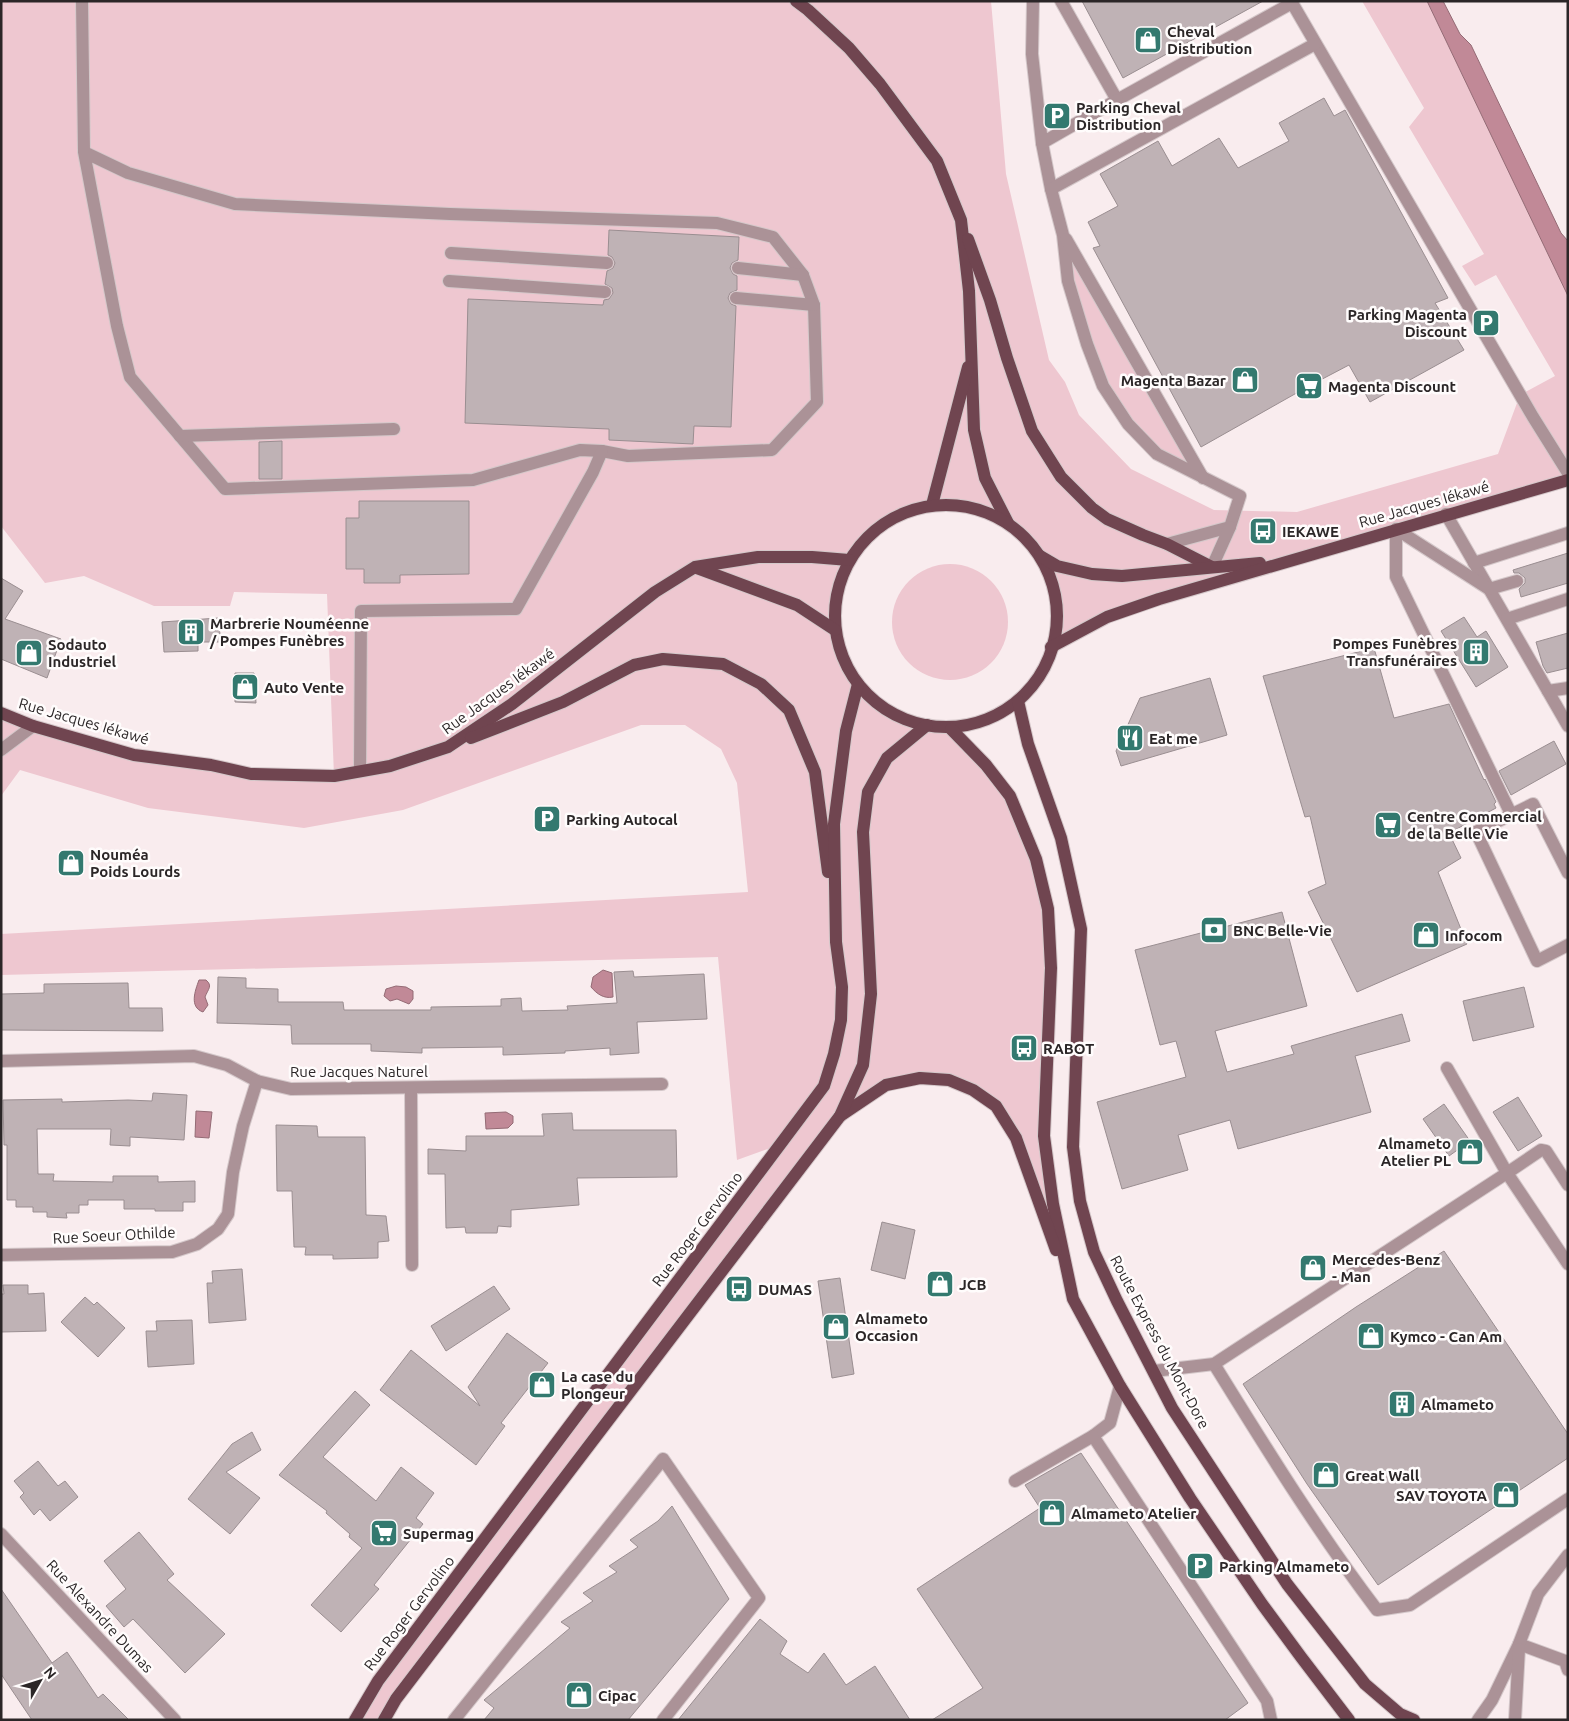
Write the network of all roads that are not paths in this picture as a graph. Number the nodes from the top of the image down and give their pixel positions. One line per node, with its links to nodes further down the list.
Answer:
1 (82, 1): 9 (street)
2 (796, 1): 11 (main road)
3 (1033, 1): 8 (street)
4 (1061, 1): 7 (street)
5 (1292, 2): 6 (street); 7 (street)
6 (1314, 44): 10 (street); 25 (street)
7 (1117, 100): 8 (street)
8 (1042, 143): 10 (street)
9 (84, 152): 16 (street); 23 (street)
10 (1051, 189): 12 (street)
11 (961, 220): 21 (main road); 34 (main road)
12 (1063, 235): 26 (street); 26 (street)
13 (451, 253): 14 (street)
14 (607, 263)
15 (738, 268): 16 (street)
16 (803, 276): 20 (street)
17 (449, 281): 18 (street)
18 (604, 292)
19 (736, 298): 20 (street)
20 (814, 305): 24 (street)
21 (971, 355): 28 (main road); 30 (main road)
22 (394, 429): 23 (street)
23 (180, 436): 24 (street)
24 (602, 451): 58 (street)
25 (1568, 472)
26 (1204, 479): 31 (street)
27 (1568, 480): 29 (main road, Rue Jacques Iékawé)
28 (932, 505): 30 (main road); 36 (main road)
29 (1446, 514): 32 (main road, Rue Jacques Iékawé); 38 (street)
30 (1010, 526): 35 (main road)
31 (1230, 527): 34 (street); 40 (street)
32 (1396, 529): 37 (main road, Rue Jacques Iékawé); 42 (street); 59 (street)
33 (1568, 533): 38 (street)
34 (1167, 544): 40 (main road)
35 (1039, 556): 40 (main road); 46 (main road)
36 (849, 560): 39 (main road, Rue Jacques Iékawé); 45 (main road)
37 (1290, 560): 40 (main road); 46 (main road)
38 (1474, 563): 42 (street)
39 (695, 567): 45 (main road); 56 (main road, Rue Jacques Iékawé)
40 (1212, 568)
41 (1517, 581): 42 (street)
42 (1489, 589): 44 (street)
43 (1568, 599): 44 (street)
44 (1507, 620): 49 (street)
45 (835, 630): 47 (main road)
46 (1051, 648): 50 (main road)
47 (858, 684): 52 (main road); 61 (main road, Rue Roger Gervolino)
48 (1568, 688): 49 (street)
49 (1548, 691): 54 (street)
50 (1018, 701): 55 (main road); 76 (main road, Route Express du Mont-Dore)
51 (1, 713): 53 (main road, Rue Jacques Iékawé)
52 (927, 725): 55 (main road); 68 (main road)
53 (33, 726): 57 (street); 58 (main road, Rue Jacques Iékawé)
54 (1568, 726)
55 (951, 729): 74 (main road)
56 (448, 747): 58 (main road, Rue Jacques Iékawé); 61 (main road)
57 (1, 750)
58 (360, 771)
59 (1510, 814): 60 (street); 62 (street)
60 (1568, 873)
61 (836, 942): 86 (main road, Rue Roger Gervolino)
62 (1568, 945)
63 (1, 1061): 65 (street, Rue Jacques Naturel)
64 (1447, 1068): 69 (street)
65 (257, 1082): 67 (street, Rue Jacques Naturel); 71 (street, Rue Soeur Othilde)
66 (662, 1084): 67 (street, Rue Jacques Naturel)
67 (411, 1089): 73 (street)
68 (840, 1116): 74 (main road); 87 (main road)
69 (1507, 1173): 70 (street); 72 (street); 75 (street)
70 (1568, 1185)
71 (1, 1255)
72 (1568, 1264)
73 (412, 1265)
74 (1073, 1299): 77 (main road)
75 (1214, 1364): 76 (street); 80 (street)
76 (1154, 1371): 92 (main road, Route Express du Mont-Dore)
77 (1120, 1386): 78 (street); 91 (main road)
78 (1093, 1436): 79 (street); 90 (street)
79 (1015, 1481)
80 (1568, 1499)
81 (1, 1534): 85 (street, Rue Alexandre Dumas)
82 (1568, 1554): 83 (street)
83 (1519, 1644): 84 (street); 93 (street); 94 (street)
84 (1568, 1670)
85 (175, 1720)
86 (355, 1720)
87 (384, 1720)
88 (454, 1720): 89 (street)
89 (663, 1720)
90 (1271, 1720)
91 (1350, 1720)
92 (1414, 1720)
93 (1478, 1720)
94 (1515, 1720)

